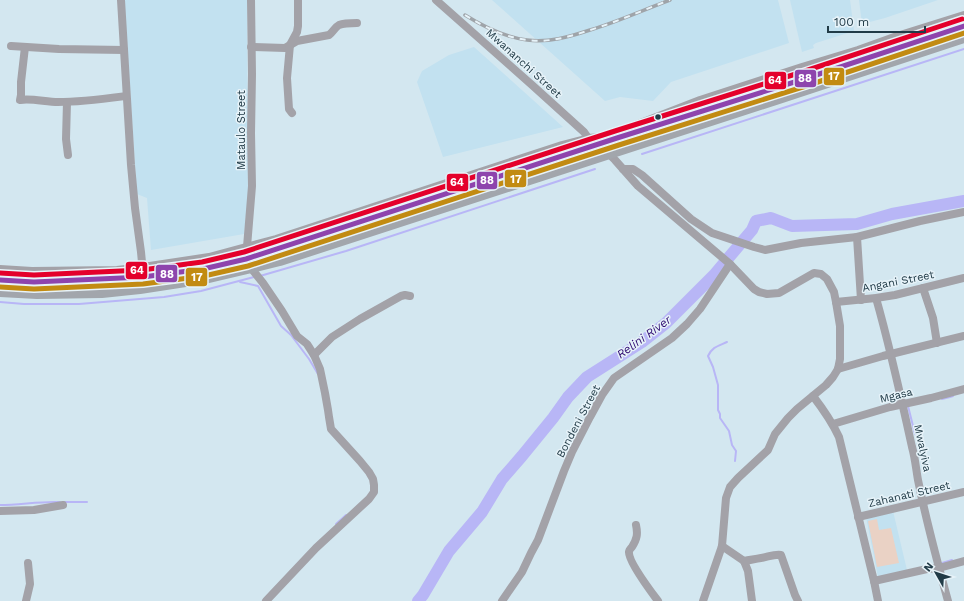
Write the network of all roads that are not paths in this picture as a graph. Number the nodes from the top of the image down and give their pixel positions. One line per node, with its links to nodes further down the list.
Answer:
1 (122, 0): 13 (street)
2 (250, 0): 12 (street, Mataulo Street)
3 (298, 0): 10 (street)
4 (436, 0): 17 (street, Mwananchi Street)
5 (964, 16): 17 (street)
6 (357, 23): 10 (street)
7 (964, 26): 17 (main road)
8 (964, 38): 18 (main road)
9 (11, 46): 11 (street)
10 (290, 46): 12 (street); 16 (street)
11 (25, 47): 13 (street); 15 (street)
12 (251, 47): 23 (street, Mataulo Street)
13 (124, 50): 14 (street)
14 (126, 96): 15 (street); 27 (street)
15 (67, 102): 19 (street)
16 (292, 113)
17 (591, 142): 23 (street); 24 (main road)
18 (609, 154): 20 (street); 24 (main road)
19 (68, 155)
20 (623, 169): 22 (street); 25 (street)
21 (964, 212): 22 (street)
22 (856, 237): 36 (street)
23 (246, 247): 24 (street, Mataulo Street); 27 (street)
24 (249, 263): 27 (main road); 33 (main road); 40 (street)
25 (729, 263): 37 (street); 61 (street, Bondeni Street)
26 (0, 269): 27 (street)
27 (143, 272): 30 (main road)
28 (964, 278): 31 (street, Angani Street)
29 (0, 280): 30 (main road)
30 (34, 282): 33 (main road)
31 (923, 288): 35 (street, Angani Street); 39 (street)
32 (0, 292): 33 (main road)
33 (37, 294)
34 (410, 296): 40 (street)
35 (876, 298): 36 (street, Angani Street); 41 (street, Mwalyiva)
36 (861, 300): 37 (street, Angani Street)
37 (836, 302): 42 (street)
38 (964, 336): 39 (street)
39 (937, 343): 41 (street)
40 (314, 354): 60 (street)
41 (891, 354): 42 (street); 45 (street, Mwalyiva)
42 (838, 369): 44 (street)
43 (964, 389): 45 (street, Mgasa)
44 (813, 396): 46 (street); 53 (street)
45 (902, 404): 46 (street, Mgasa); 48 (street, Mwalyiva)
46 (833, 424): 51 (street)
47 (964, 492): 48 (street, Zahanati Street)
48 (923, 502): 51 (street, Zahanati Street); 57 (street, Mwalyiva)
49 (63, 505): 50 (street)
50 (0, 511)
51 (858, 517): 58 (street)
52 (636, 525): 62 (street)
53 (722, 546): 54 (street); 63 (street)
54 (744, 561): 64 (street); 65 (street)
55 (964, 562): 57 (street)
56 (28, 563): 59 (street)
57 (939, 568): 58 (street); 67 (street, Mwalyiva)
58 (874, 580): 66 (street)
59 (26, 601)
60 (266, 601)
61 (502, 601)
62 (658, 601)
63 (703, 601)
64 (752, 601)
65 (798, 601)
66 (878, 601)
67 (948, 601)

